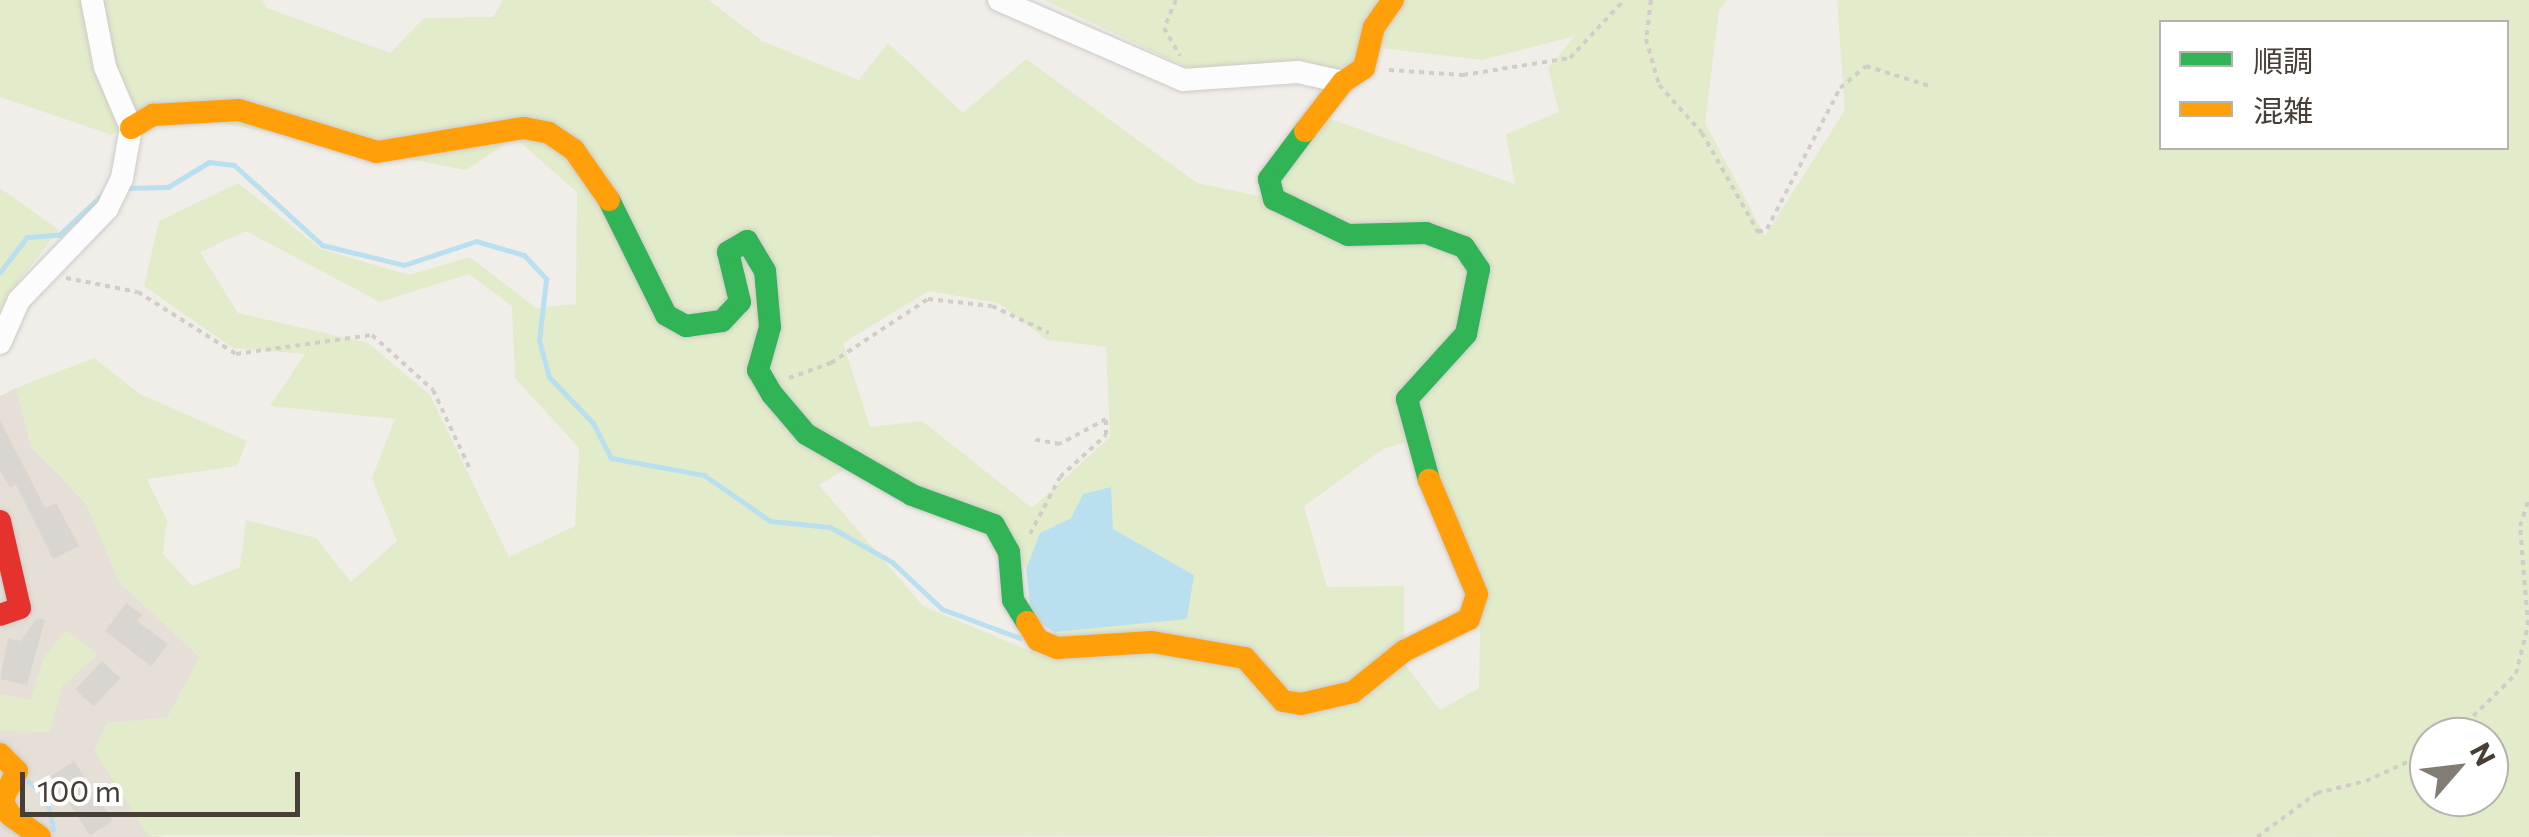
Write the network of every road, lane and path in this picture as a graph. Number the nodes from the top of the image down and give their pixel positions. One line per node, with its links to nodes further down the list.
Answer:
1 (92, 0): 11 (street)
2 (999, 0): 8 (street)
3 (1176, 0): 8 (path)
4 (1393, 0): 7 (street)
5 (1624, 0): 7 (path)
6 (1651, 0): 10 (path)
7 (1364, 68): 9 (street)
8 (1196, 82): 9 (street)
9 (1343, 82): 15 (street)
10 (1930, 86)
11 (132, 128): 12 (street); 15 (street)
12 (42, 274): 14 (street); 17 (path)
13 (1049, 333): 15 (path)
14 (0, 343)
15 (772, 394)
16 (1032, 439): 20 (path)
17 (470, 469)
18 (2529, 498): 22 (path)
19 (0, 521): 21 (street)
20 (1026, 542)
21 (0, 614)
22 (2472, 717)
23 (0, 754): 25 (street)
24 (2409, 761): 26 (path)
25 (40, 837)
26 (2257, 837)

